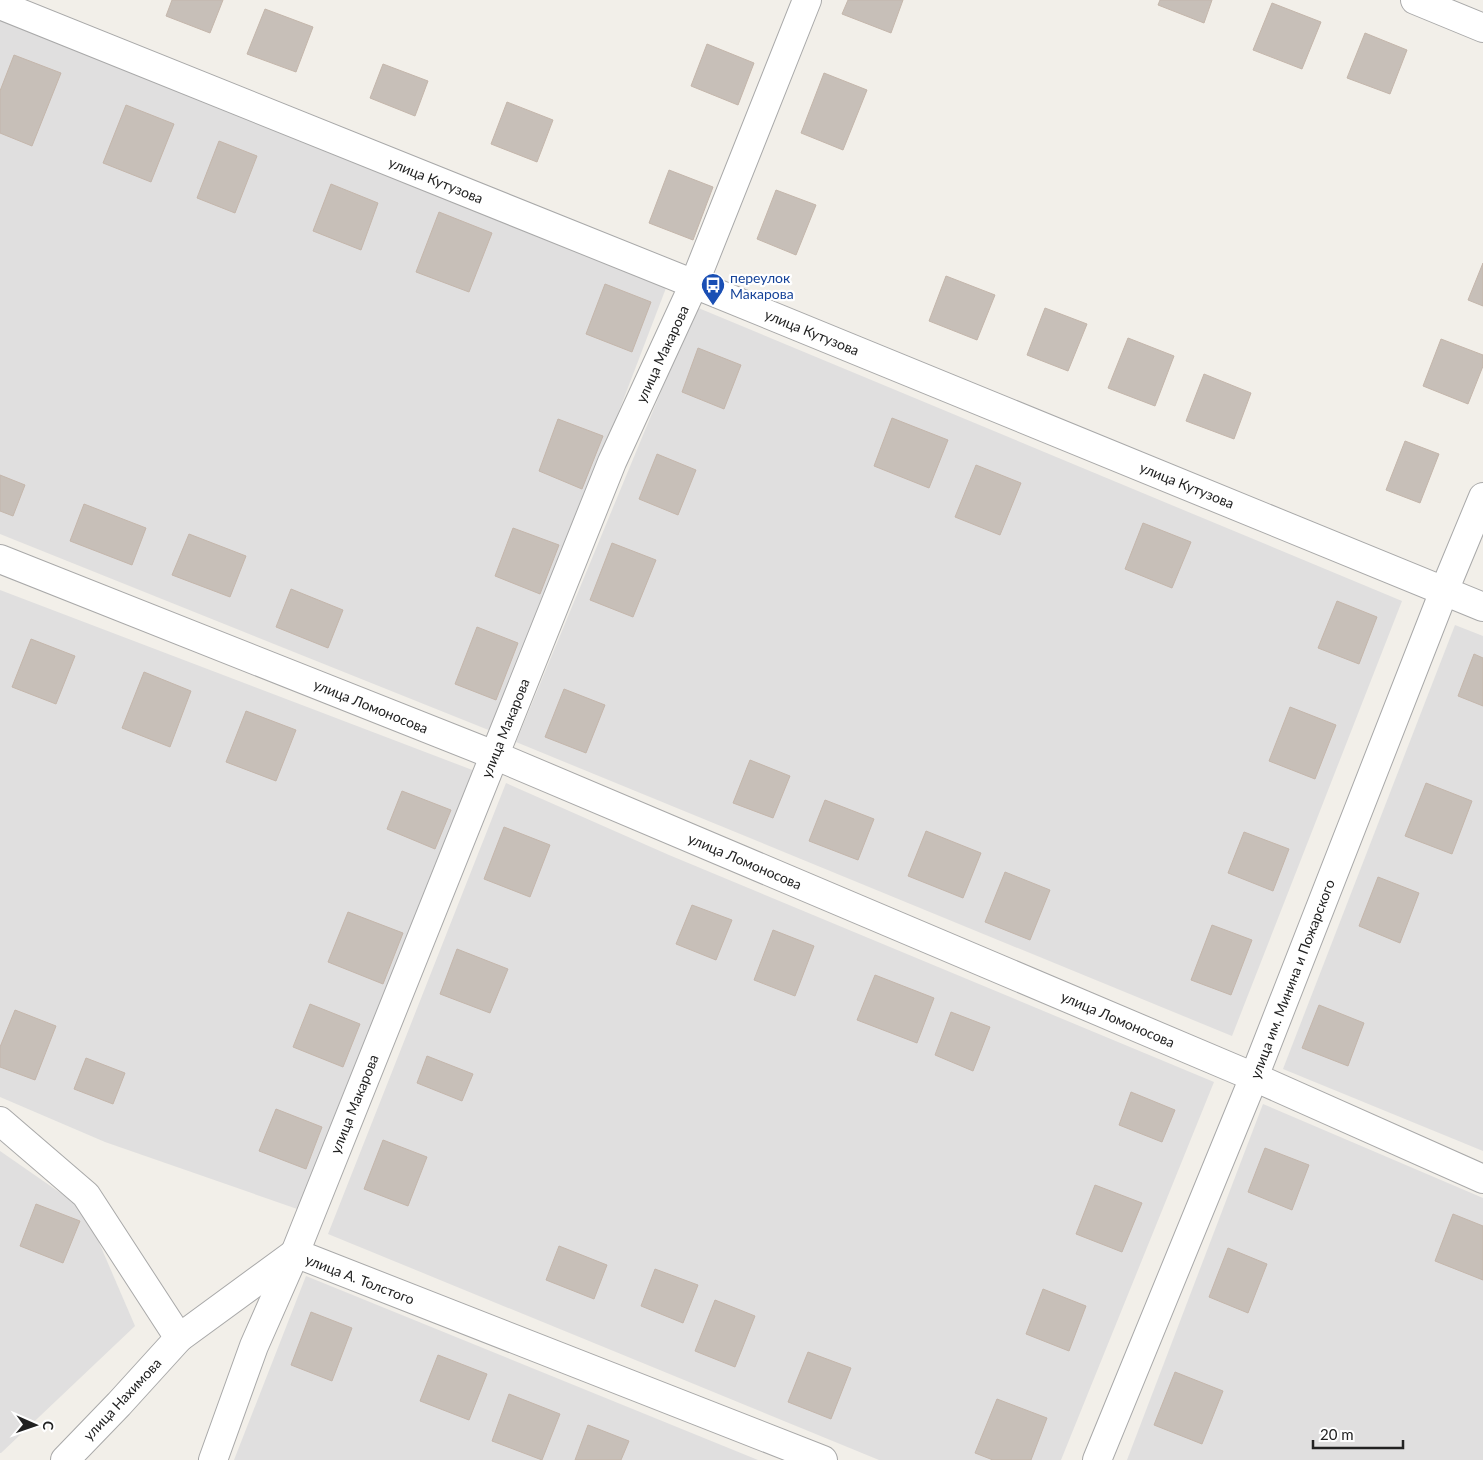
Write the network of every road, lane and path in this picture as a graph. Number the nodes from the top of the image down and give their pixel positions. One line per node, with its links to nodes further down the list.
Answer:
1 (807, 0): 5 (street, улица Макарова)
2 (1414, 0): 4 (street)
3 (2, 4): 5 (street, улица Кутузова)
4 (1483, 28)
5 (694, 284): 8 (street, улица Кутузова); 10 (street, улица Макарова)
6 (1483, 497): 8 (street, улица им. Минина и Пожарского)
7 (0, 559): 10 (street, улица Ломоносова)
8 (1444, 591): 9 (street, улица Кутузова); 11 (street, улица им. Минина и Пожарского)
9 (1483, 607)
10 (494, 755): 11 (street, улица Ломоносова); 14 (street, улица Макарова)
11 (1254, 1078): 13 (street, улица Ломоносова); 19 (street, улица им. Минина и Пожарского)
12 (0, 1121): 15 (street)
13 (1483, 1179)
14 (295, 1253): 15 (street, улица А. Толстого); 17 (street, улица Макарова); 18 (street, улица А. Толстого)
15 (179, 1338): 16 (street, улица Нахимова)
16 (65, 1460)
17 (213, 1460)
18 (823, 1460)
19 (1097, 1460)

